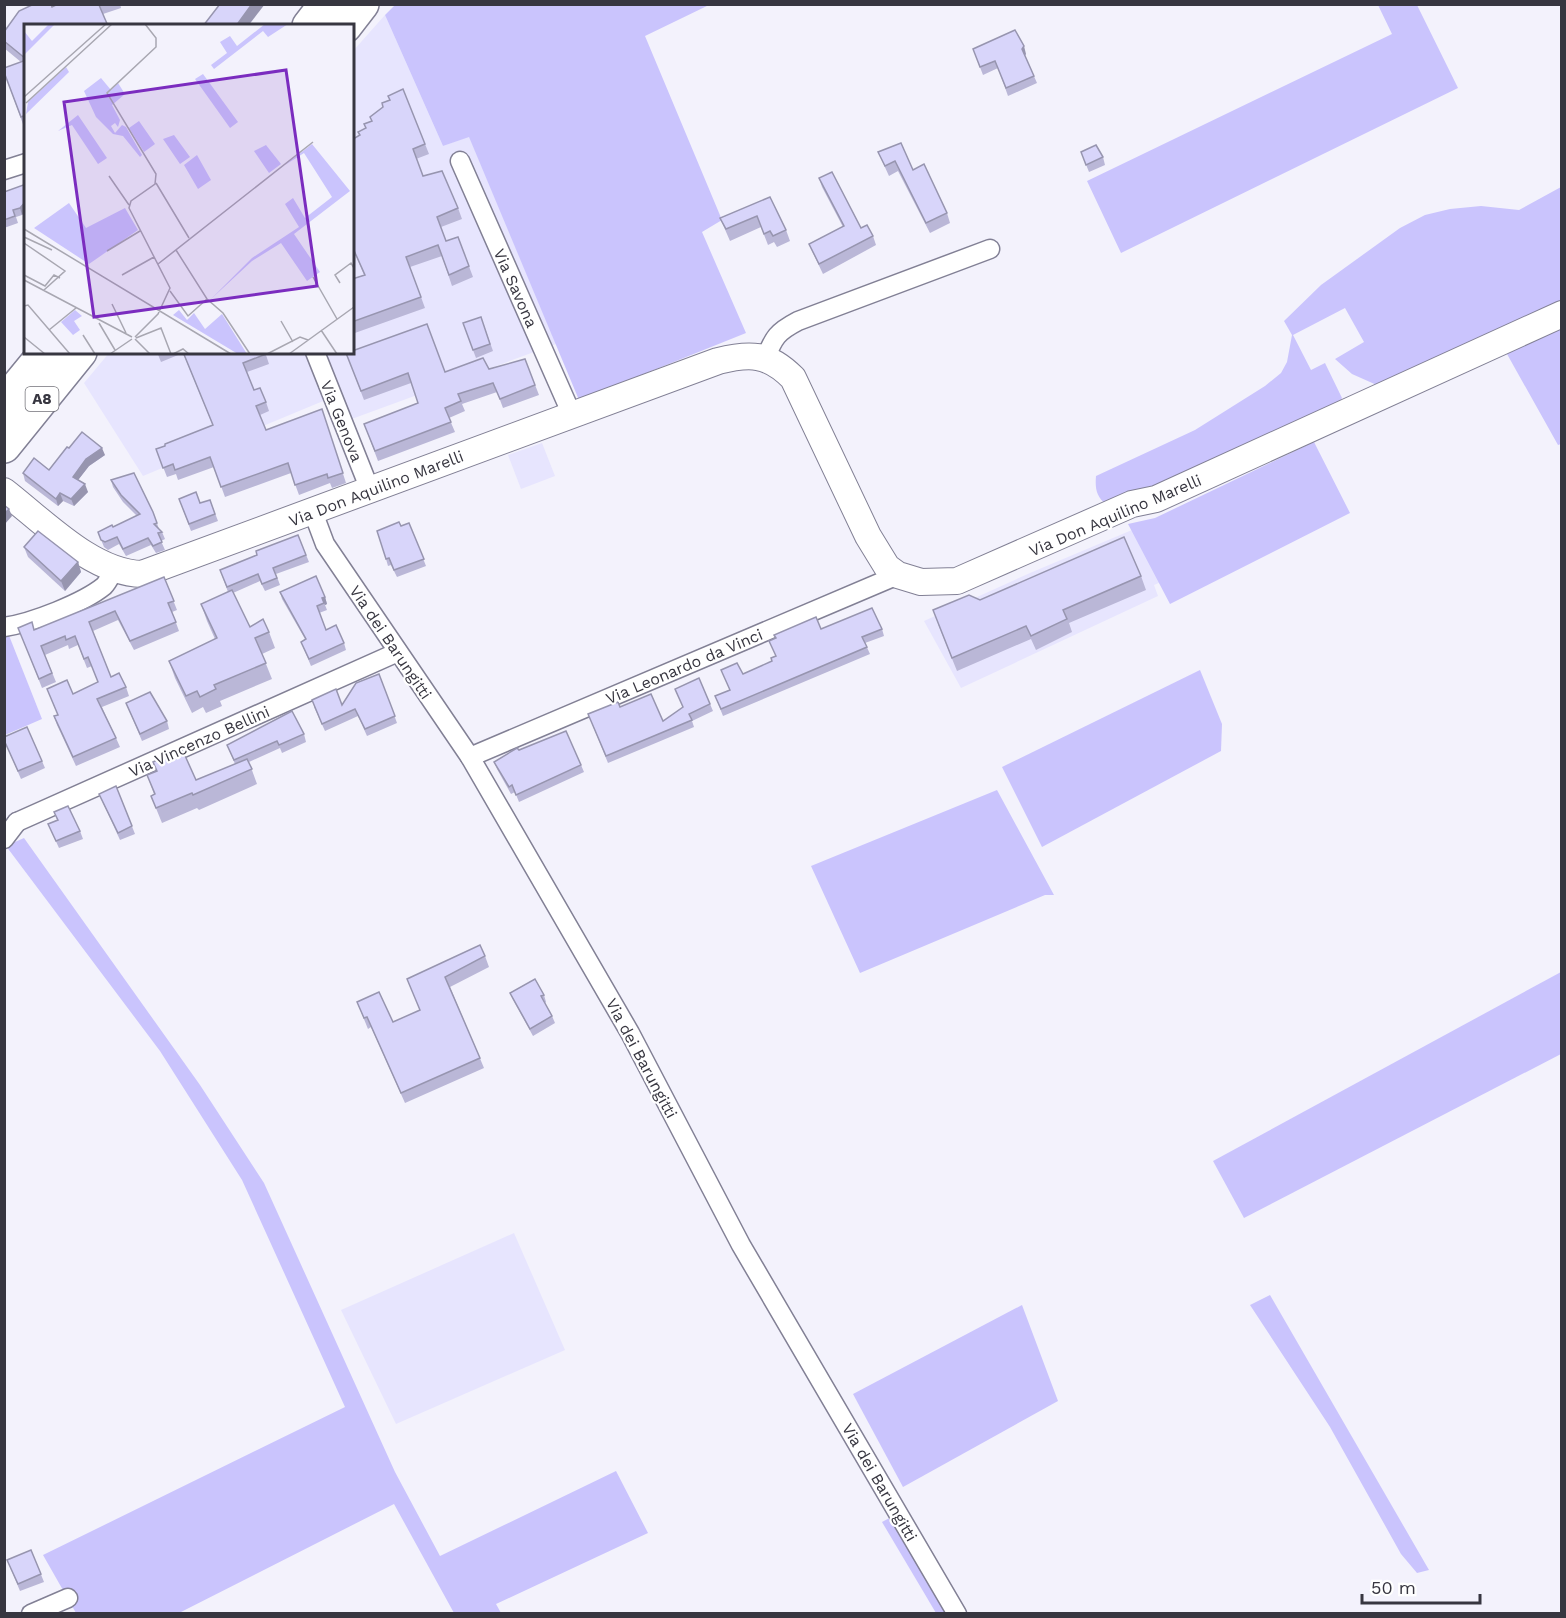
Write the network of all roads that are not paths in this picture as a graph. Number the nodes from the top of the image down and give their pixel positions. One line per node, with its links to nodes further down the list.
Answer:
1 (326, 4): 3 (highway)
2 (362, 4): 4 (highway)
3 (311, 24)
4 (347, 24)
5 (460, 161): 15 (street, Via Savona)
6 (24, 164): 7 (street)
7 (4, 171)
8 (990, 249): 13 (street)
9 (1562, 314): 21 (street, Via Don Aquilino Marelli)
10 (44, 354): 14 (highway, A8)
11 (78, 354): 16 (highway, A8)
12 (316, 354): 17 (street, Via Genova)
13 (765, 359): 15 (street, Via Don Aquilino Marelli); 21 (street, Via Don Aquilino Marelli)
14 (4, 404)
15 (572, 415): 17 (street, Via Don Aquilino Marelli)
16 (4, 446)
17 (370, 490): 19 (street, Via Don Aquilino Marelli)
18 (4, 491): 20 (street, Via Don Aquilino Marelli)
19 (313, 512): 20 (street, Via Don Aquilino Marelli); 23 (street, Via dei Barungitti)
20 (114, 570): 22 (street)
21 (898, 575): 24 (street, Via Leonardo da Vinci)
22 (4, 627)
23 (398, 652): 24 (street, Via dei Barungitti); 25 (street, Via Vincenzo Bellini)
24 (470, 757): 29 (street, Via dei Barungitti)
25 (11, 816): 26 (street)
26 (4, 839)
27 (68, 1598): 28 (street)
28 (32, 1614)
29 (957, 1614)

